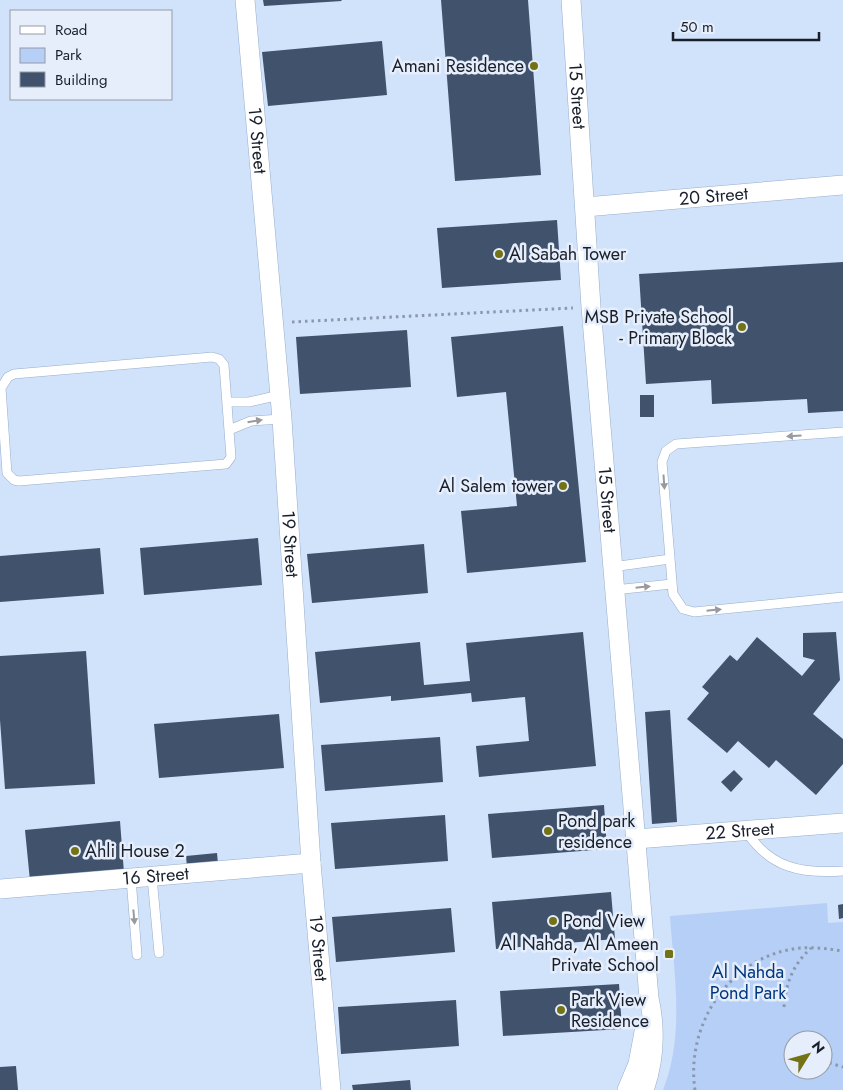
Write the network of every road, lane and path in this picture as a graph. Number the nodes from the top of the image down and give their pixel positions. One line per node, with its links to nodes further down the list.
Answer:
1 (245, 0): 6 (street, 19 Street)
2 (571, 0): 4 (street, 15 Street)
3 (843, 185): 4 (street, 20 Street)
4 (585, 207): 5 (street, 15 Street)
5 (591, 307): 6 (path); 15 (street, 15 Street)
6 (274, 323): 7 (street, 19 Street)
7 (280, 395): 8 (lane); 10 (street, 19 Street)
8 (227, 402): 9 (lane); 11 (lane)
9 (1, 417): 13 (lane)
10 (282, 419): 11 (lane, one-way to 10); 22 (street, 19 Street)
11 (229, 430): 13 (lane)
12 (843, 432): 14 (lane, one-way to 14)
13 (2, 444)
14 (670, 559): 15 (lane); 16 (lane)
15 (612, 568): 17 (street, 15 Street)
16 (672, 584): 17 (lane, one-way to 16); 18 (lane, one-way to 18)
17 (613, 590): 21 (street, 15 Street)
18 (843, 597)
19 (843, 823): 20 (street, 22 Street)
20 (745, 831): 21 (street, 22 Street); 23 (lane)
21 (636, 840): 31 (street, 15 Street)
22 (311, 863): 24 (street, 16 Street); 33 (street, 19 Street)
23 (843, 871)
24 (152, 877): 25 (street, 16 Street); 29 (lane)
25 (131, 878): 26 (street, 16 Street); 30 (lane, one-way to 30)
26 (0, 888)
27 (812, 948): 28 (path); 32 (path); 36 (path)
28 (843, 951)
29 (159, 953)
30 (137, 955)
31 (649, 998): 34 (street, 15 Street); 35 (street, 15 Street)
32 (784, 1007)
33 (331, 1090)
34 (627, 1090)
35 (644, 1090)
36 (695, 1090)

